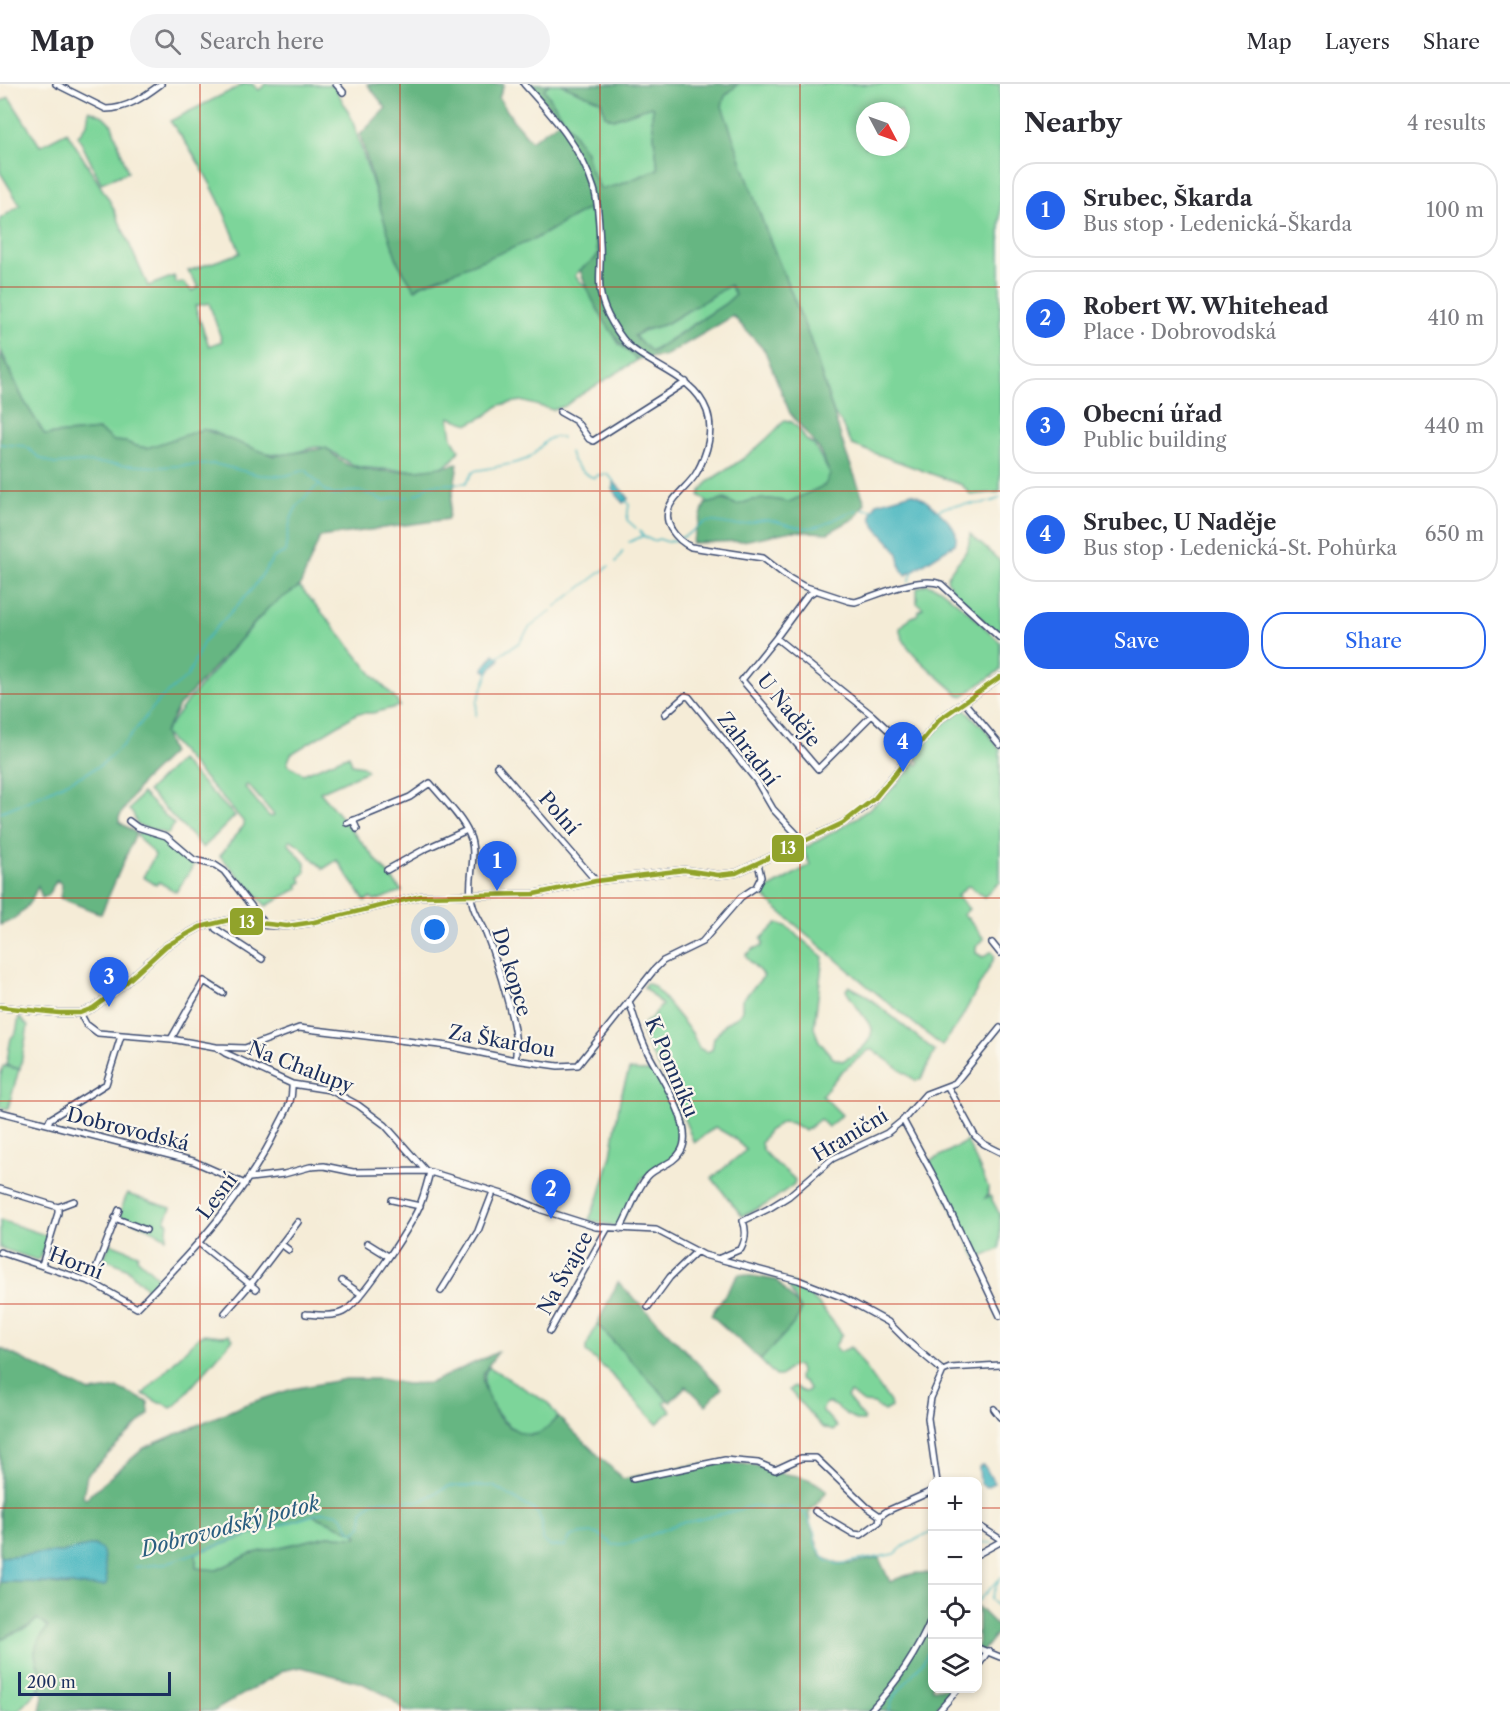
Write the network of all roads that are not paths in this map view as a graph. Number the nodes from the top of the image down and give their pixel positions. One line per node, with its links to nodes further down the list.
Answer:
1 (56, 84): 2 (street)
2 (161, 84)
3 (336, 84): 5 (street)
4 (524, 84): 6 (street)
5 (343, 92)
6 (686, 382): 7 (street); 8 (street)
7 (560, 412)
8 (816, 590): 9 (street, U Naděje); 10 (street)
9 (776, 638): 14 (street, U Naděje); 14 (street, U Naděje)
10 (1000, 638)
11 (1000, 678): 12 (main road)
12 (964, 702): 15 (street); 16 (main road)
13 (665, 714): 23 (street, Zahradní)
14 (872, 715): 16 (street, U Naděje)
15 (1000, 745)
16 (912, 752): 23 (main road)
17 (496, 766): 26 (street, Polní)
18 (353, 820): 20 (street); 21 (street); 22 (street)
19 (129, 821): 29 (street)
20 (347, 823)
21 (357, 829)
22 (467, 830): 25 (street); 27 (street)
23 (804, 842): 24 (main road)
24 (758, 863): 26 (main road); 34 (street, Za Škardou)
25 (387, 870)
26 (596, 881): 27 (main road)
27 (470, 896): 29 (main road); 41 (street, Do kopce)
28 (213, 924): 29 (main road); 32 (street); 36 (main road)
29 (266, 925)
30 (992, 943): 31 (street)
31 (1000, 952)
32 (262, 959)
33 (223, 993): 39 (street)
34 (629, 1001): 41 (street, Za Škardou); 61 (street, K Pomníku)
35 (0, 1007): 36 (main road)
36 (80, 1012): 38 (street, Na Chalupy)
37 (1000, 1028): 43 (street, Hraniční)
38 (121, 1036): 39 (street, Na Chalupy); 46 (street)
39 (171, 1039): 40 (street, Na Chalupy)
40 (216, 1047): 41 (street, Za Škardou); 42 (street, Na Chalupy)
41 (515, 1060)
42 (292, 1084): 48 (street, Na Chalupy); 49 (street, Lesní)
43 (948, 1087): 45 (street, Hraniční); 47 (street)
44 (0, 1112): 46 (street, Dobrovodská)
45 (903, 1120): 70 (street, Hraniční); 82 (street)
46 (48, 1124): 50 (street, Dobrovodská)
47 (1000, 1152)
48 (428, 1171): 49 (street); 52 (street); 55 (street)
49 (250, 1178): 50 (street, Lesní)
50 (245, 1184): 64 (street, Lesní)
51 (0, 1189): 56 (street)
52 (493, 1192): 60 (street); 76 (street)
53 (392, 1200): 55 (street)
54 (74, 1201): 56 (street)
55 (420, 1206): 69 (street)
56 (58, 1207): 71 (street)
57 (118, 1210): 58 (street)
58 (115, 1218): 62 (street); 73 (street)
59 (298, 1222): 65 (street)
60 (607, 1228): 61 (street); 83 (street, Na Švajce)
61 (620, 1229): 68 (street)
62 (147, 1230)
63 (367, 1243): 69 (street)
64 (200, 1244): 74 (street); 79 (street, Lesní)
65 (281, 1244): 66 (street); 74 (street)
66 (289, 1250)
67 (0, 1252): 71 (street, Horní)
68 (696, 1252): 70 (street); 78 (street)
69 (388, 1256): 77 (street)
70 (719, 1259): 85 (street)
71 (42, 1265): 73 (street, Horní)
72 (342, 1281): 77 (street)
73 (91, 1282): 79 (street, Horní)
74 (250, 1284): 75 (street); 80 (street)
75 (256, 1288)
76 (441, 1291)
77 (361, 1294): 81 (street)
78 (648, 1306)
79 (137, 1308)
80 (225, 1313)
81 (306, 1314)
82 (1000, 1316)
83 (550, 1331)
84 (1000, 1365): 85 (street)
85 (943, 1371): 88 (street)
86 (994, 1409): 87 (street)
87 (1000, 1417)
88 (936, 1477)
89 (633, 1479): 92 (street)
90 (928, 1493): 92 (street)
91 (815, 1510): 92 (street)
92 (880, 1516)
93 (982, 1528): 94 (street)
94 (1000, 1541): 95 (street)
95 (982, 1552)
96 (928, 1628): 97 (street)
97 (925, 1635): 98 (street); 104 (street)
98 (928, 1636)
99 (982, 1649): 100 (street)
100 (988, 1651): 101 (street); 102 (street)
101 (1000, 1657)
102 (982, 1660)
103 (955, 1693): 105 (street)
104 (870, 1711)
105 (939, 1711)

